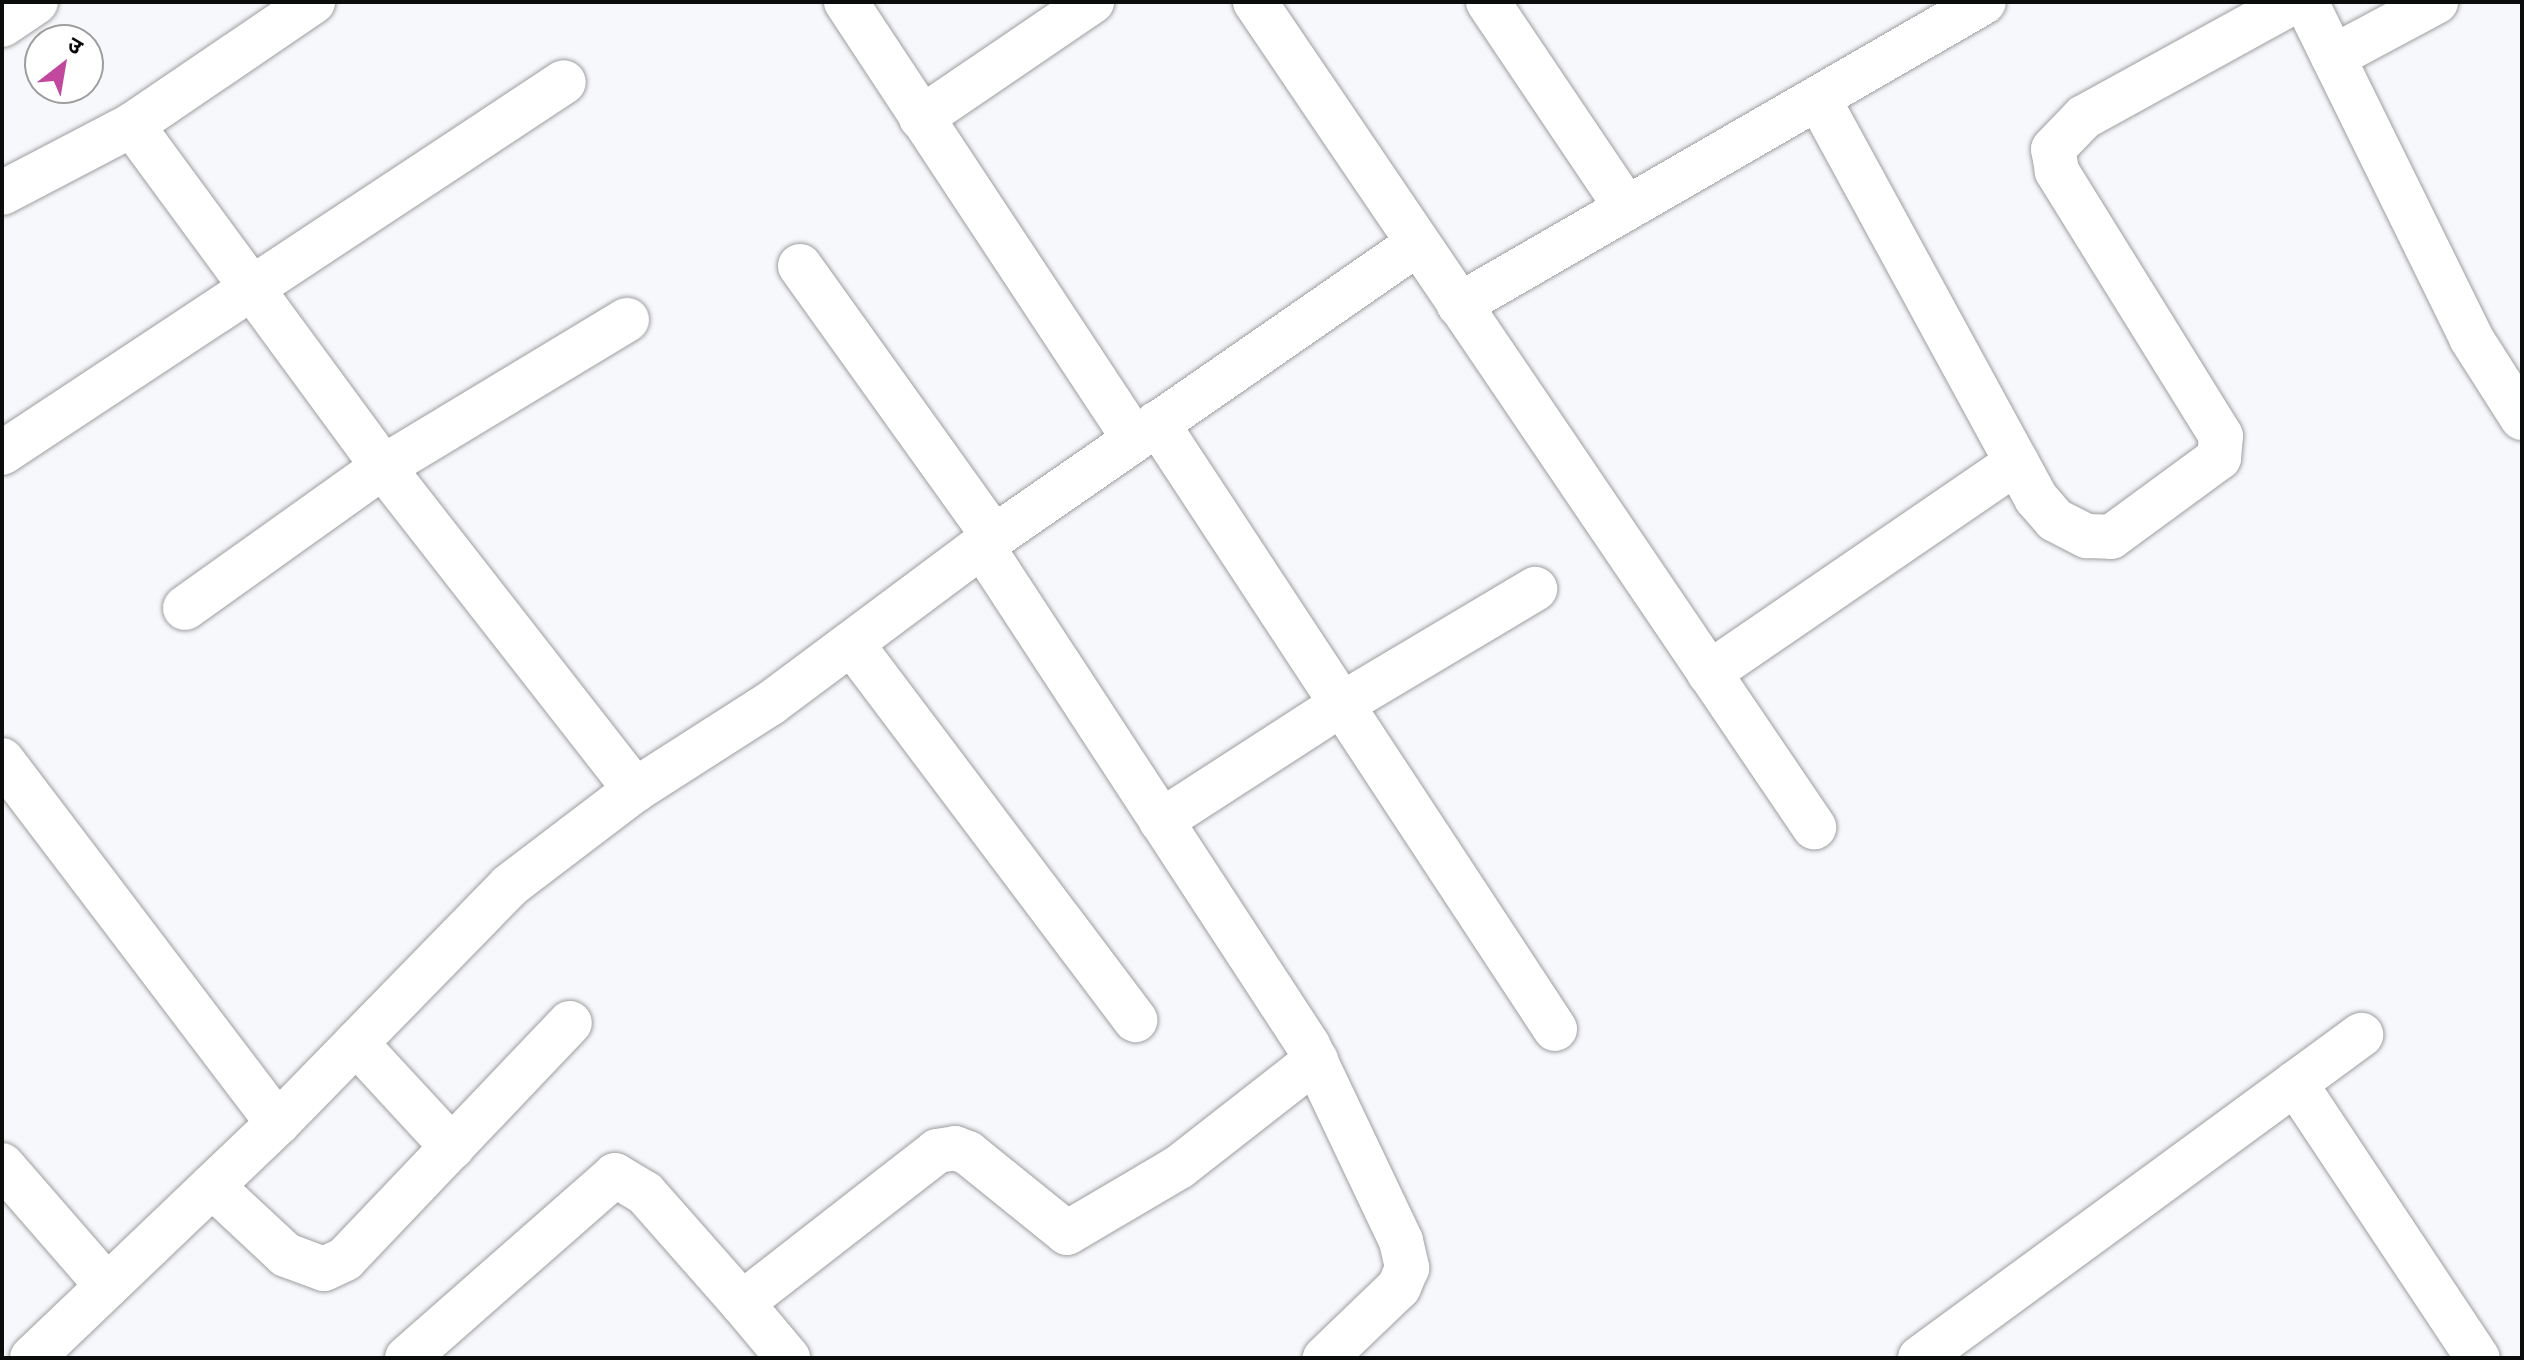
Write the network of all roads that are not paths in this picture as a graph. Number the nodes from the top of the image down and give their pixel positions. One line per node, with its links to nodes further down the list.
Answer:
1 (36, 2): 11 (street)
2 (313, 2): 16 (street)
3 (1092, 2): 15 (street)
4 (1255, 2): 19 (street)
5 (1488, 2): 18 (street)
6 (1984, 2): 14 (street)
7 (2293, 2): 27 (street)
8 (2306, 2): 12 (street)
9 (2436, 2): 12 (street)
10 (851, 4): 15 (street)
11 (2, 25)
12 (2333, 57): 24 (street)
13 (564, 82): 21 (street)
14 (1818, 98): 18 (street); 27 (street)
15 (921, 118): 25 (street)
16 (132, 125): 17 (street); 21 (street)
17 (2, 193)
18 (1626, 207): 22 (street)
19 (1417, 244): 22 (street); 25 (street)
20 (800, 266): 29 (street)
21 (249, 292): 26 (street); 28 (street)
22 (1459, 305): 33 (street)
23 (627, 320): 28 (street)
24 (2522, 418)
25 (1146, 431): 29 (street); 34 (street)
26 (2, 453)
27 (2017, 462): 33 (street)
28 (383, 467): 31 (street); 36 (street)
29 (988, 542): 32 (street); 37 (street)
30 (1535, 589): 34 (street)
31 (185, 608)
32 (852, 644): 36 (street); 39 (street)
33 (1709, 673): 38 (street)
34 (1342, 704): 37 (street); 41 (street)
35 (2, 760): 46 (street)
36 (635, 790): 43 (street)
37 (1161, 821): 44 (street)
38 (1814, 827)
39 (1135, 1020)
40 (570, 1023): 47 (street)
41 (1555, 1029)
42 (2361, 1035): 45 (street)
43 (356, 1043): 46 (street); 47 (street)
44 (1316, 1060): 51 (street); 55 (street)
45 (2295, 1083): 56 (street); 57 (street)
46 (278, 1123): 49 (street)
47 (452, 1147): 49 (street)
48 (2, 1165): 50 (street)
49 (212, 1186): 50 (street)
50 (107, 1286): 52 (street)
51 (742, 1303): 53 (street); 54 (street)
52 (32, 1358)
53 (407, 1358)
54 (788, 1358)
55 (1325, 1358)
56 (1920, 1358)
57 (2478, 1358)

